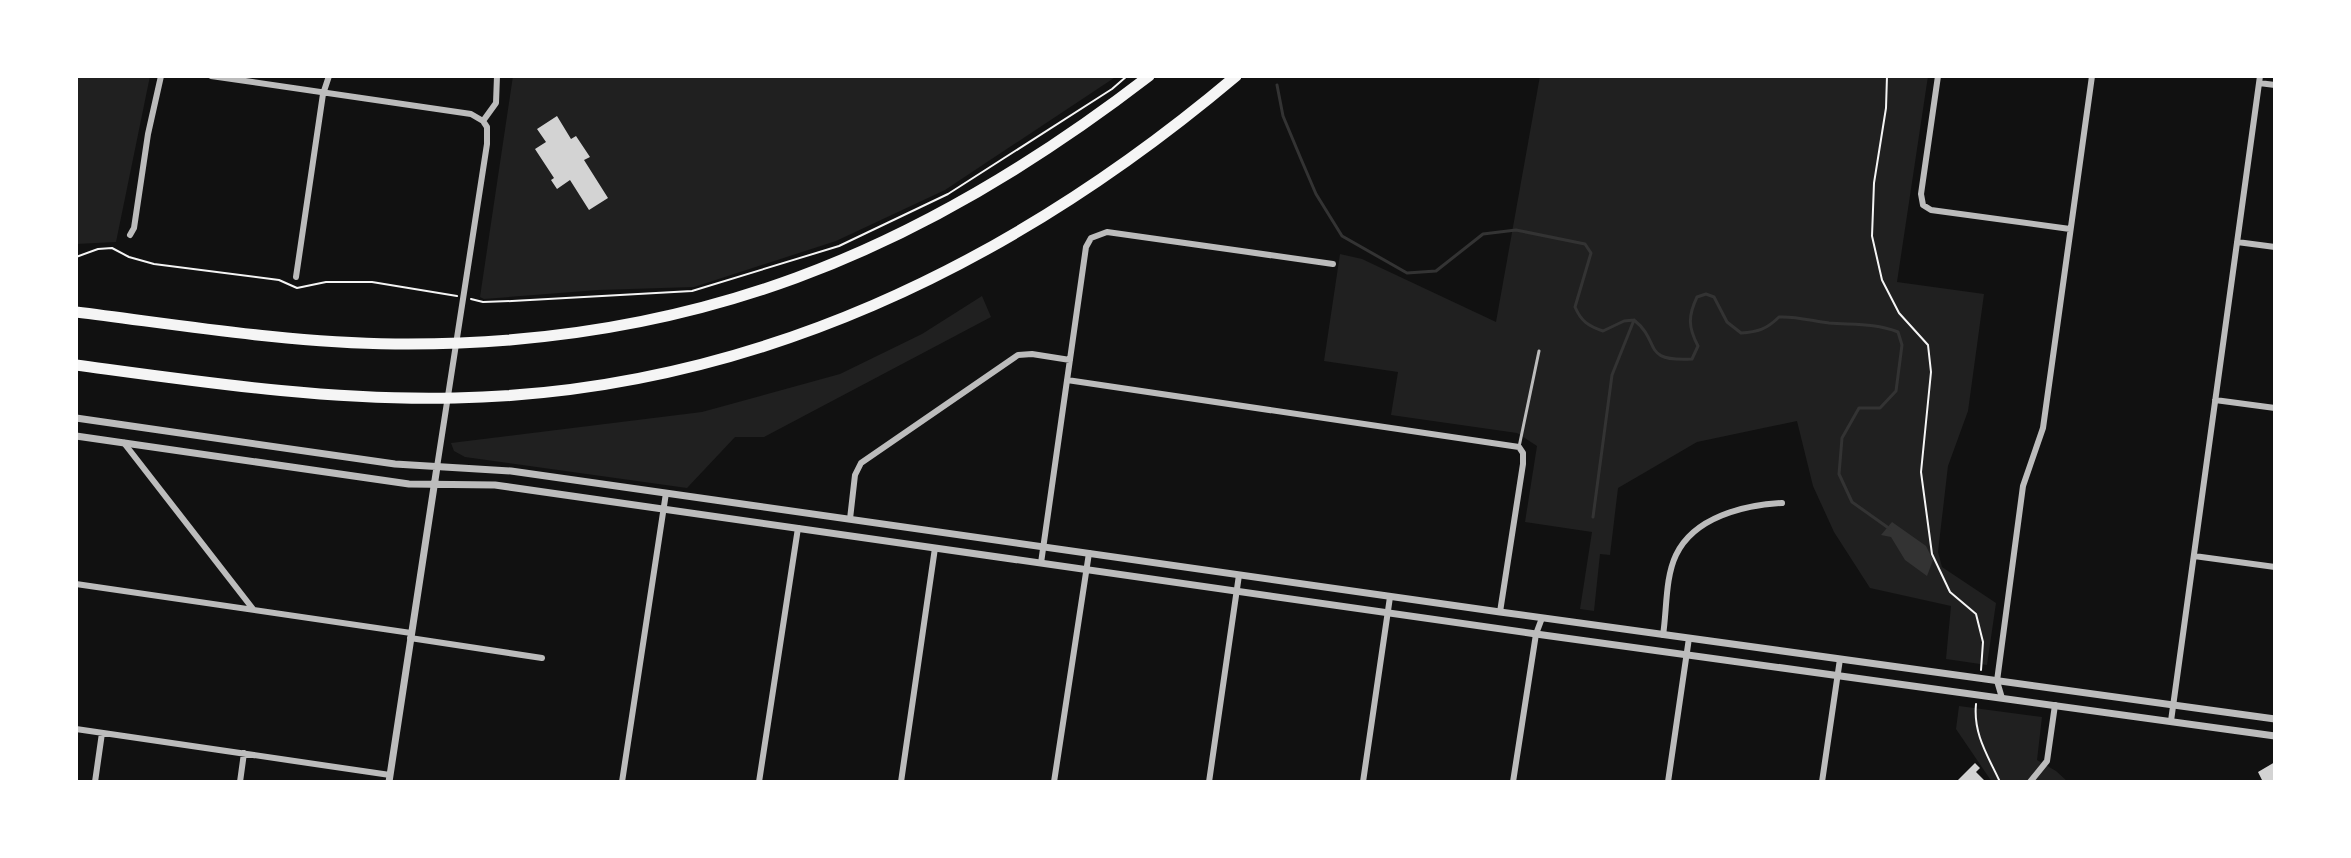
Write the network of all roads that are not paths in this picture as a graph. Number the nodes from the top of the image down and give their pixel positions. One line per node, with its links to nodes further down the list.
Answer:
1 (161, 76): 14 (street)
2 (211, 76): 11 (street)
3 (329, 76): 11 (street)
4 (497, 76): 12 (street)
5 (1149, 76): 19 (highway)
6 (1236, 76): 22 (highway)
7 (1938, 76): 13 (street)
8 (2092, 76): 13 (street)
9 (2259, 80): 10 (street); 15 (street)
10 (2275, 85)
11 (323, 94): 12 (street); 18 (street)
12 (483, 121): 34 (street)
13 (2070, 229): 64 (street)
14 (130, 235)
15 (2237, 242): 16 (street); 24 (street)
16 (2275, 247)
17 (1333, 264): 21 (street)
18 (296, 277)
19 (76, 312)
20 (1539, 351): 32 (lane)
21 (1070, 360): 23 (street); 39 (street)
22 (76, 365)
23 (1067, 380): 32 (street); 41 (street)
24 (2215, 400): 25 (street); 44 (street)
25 (2275, 408)
26 (76, 418): 27 (street)
27 (107, 423): 29 (street); 31 (street)
28 (76, 436): 29 (street)
29 (104, 440): 30 (street)
30 (124, 443): 33 (street); 52 (street)
31 (269, 447): 33 (street); 34 (street)
32 (1519, 447): 53 (street)
33 (266, 463): 35 (street)
34 (437, 467): 35 (street); 36 (street)
35 (433, 485): 38 (street); 57 (street)
36 (666, 493): 38 (street); 39 (street)
37 (1782, 503): 58 (street)
38 (664, 509): 40 (street); 77 (street)
39 (850, 519): 41 (street)
40 (798, 528): 42 (street); 78 (street)
41 (1042, 547): 43 (street); 45 (street)
42 (935, 548): 45 (street); 79 (street)
43 (1089, 553): 47 (street); 48 (street)
44 (2194, 556): 46 (street); 67 (street)
45 (1041, 563): 47 (street)
46 (2275, 567)
47 (1086, 570): 50 (street); 80 (street)
48 (1239, 575): 50 (street); 51 (street)
49 (76, 584): 52 (street)
50 (1238, 591): 54 (street); 81 (street)
51 (1390, 597): 53 (street); 54 (street)
52 (253, 609): 57 (street)
53 (1500, 612): 55 (street)
54 (1388, 613): 56 (street); 82 (street)
55 (1542, 618): 56 (street); 58 (street)
56 (1536, 634): 60 (street); 83 (street)
57 (411, 635): 61 (street); 74 (street)
58 (1663, 635): 59 (street)
59 (1689, 638): 60 (street); 62 (street)
60 (1687, 655): 63 (street); 84 (street)
61 (542, 658)
62 (1840, 659): 63 (street); 64 (street)
63 (1838, 676): 65 (street); 85 (street)
64 (1997, 681): 65 (street); 67 (street)
65 (2002, 698): 66 (street)
66 (2055, 705): 69 (street); 86 (street)
67 (2173, 705): 68 (street); 69 (street)
68 (2275, 719)
69 (2171, 721): 72 (street)
70 (76, 729): 71 (street)
71 (102, 733): 73 (street); 75 (street)
72 (2275, 736)
73 (244, 753): 74 (street); 76 (street)
74 (390, 778)
75 (95, 782)
76 (240, 782)
77 (622, 782)
78 (759, 782)
79 (901, 782)
80 (1054, 782)
81 (1209, 782)
82 (1363, 782)
83 (1513, 782)
84 (1668, 782)
85 (1822, 782)
86 (2030, 782)

